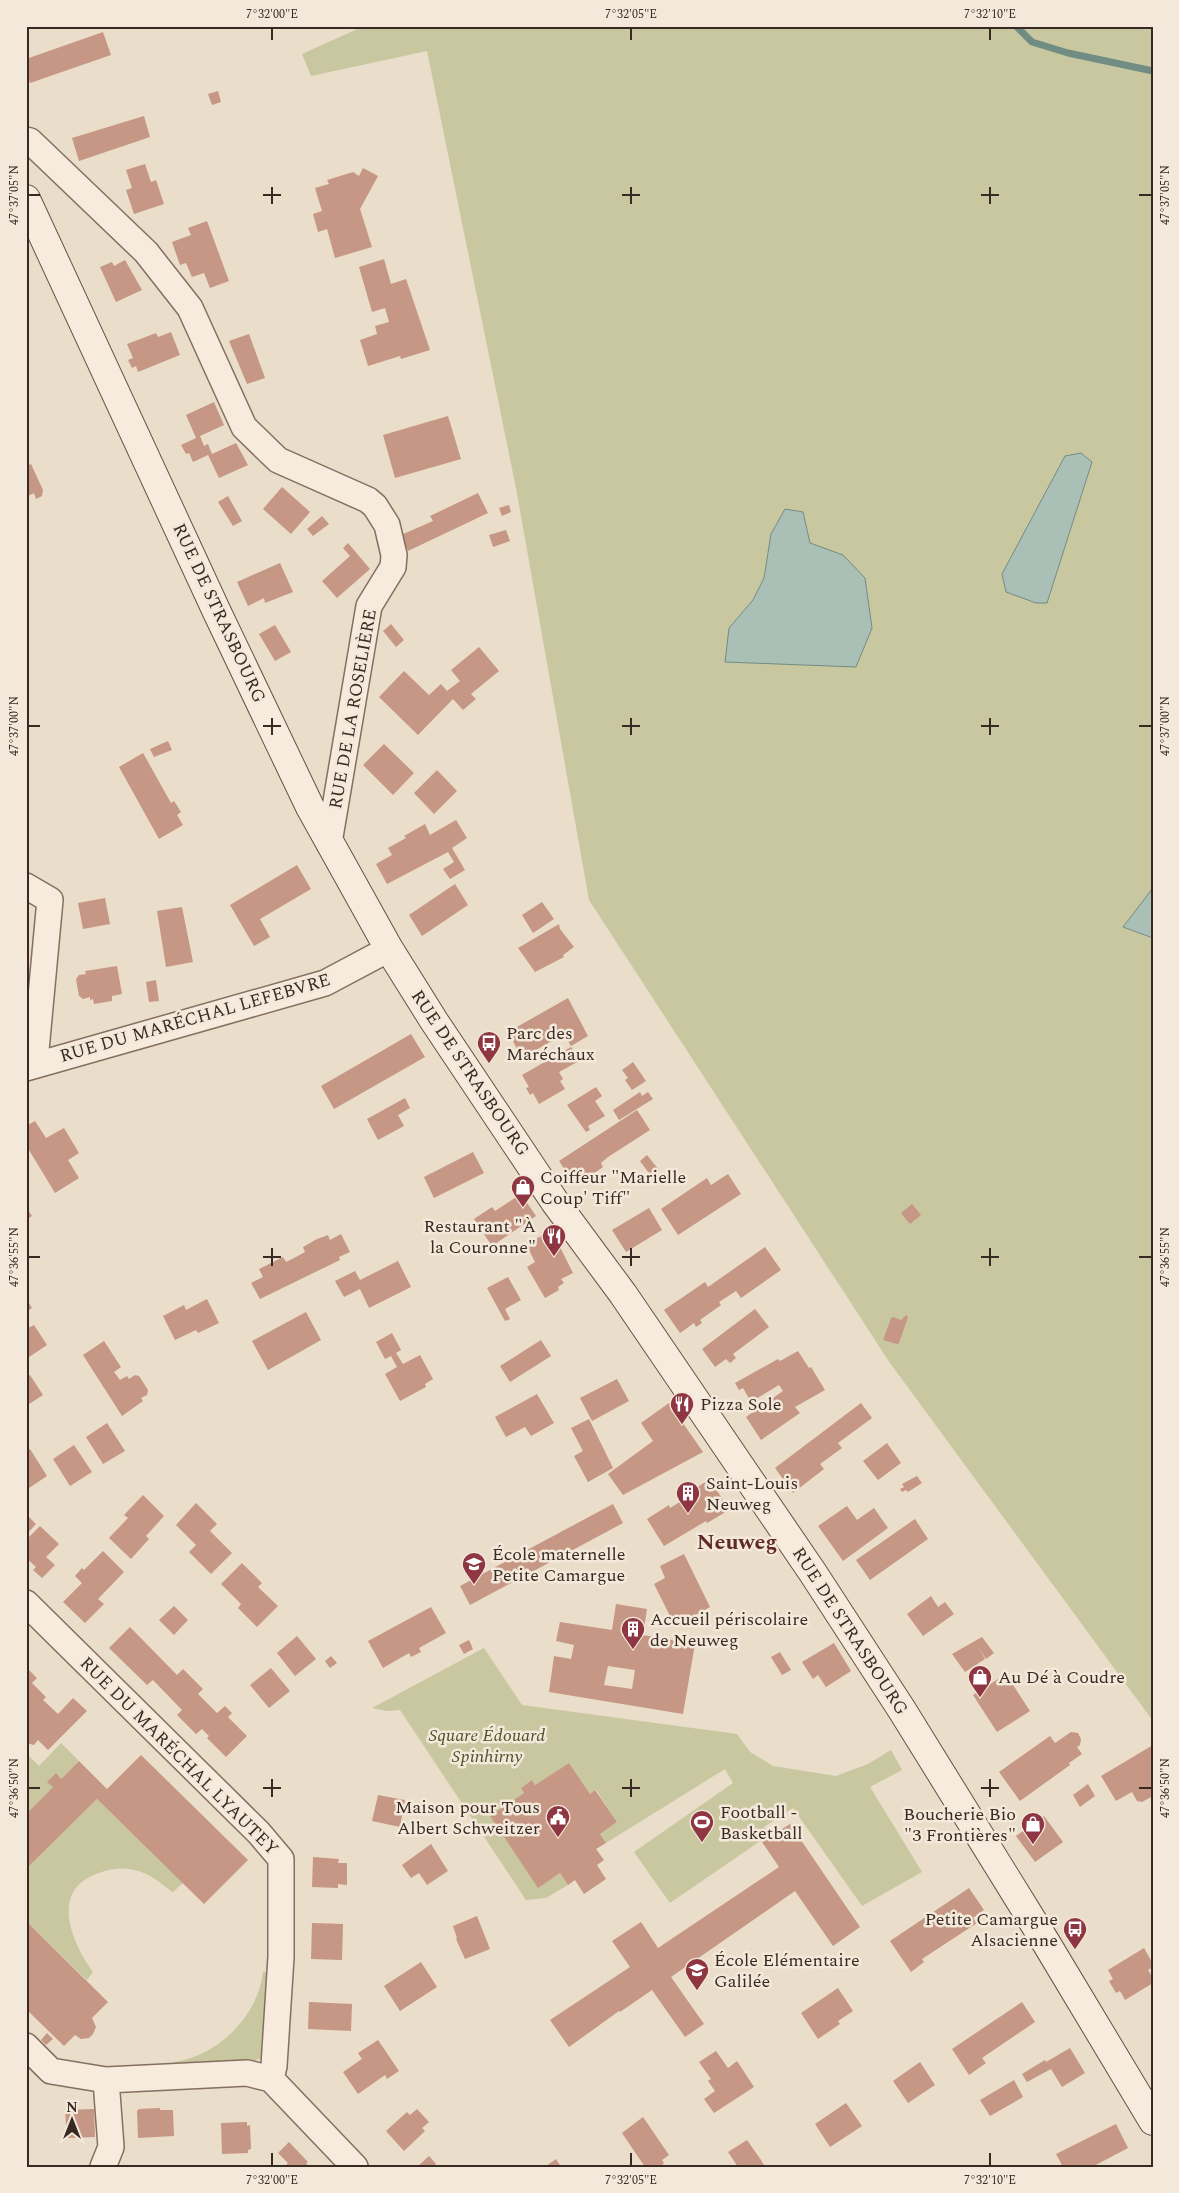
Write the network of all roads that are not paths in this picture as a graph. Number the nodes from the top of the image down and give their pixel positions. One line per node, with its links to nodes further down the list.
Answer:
1 (26, 140): 3 (street, RUE DE LA ROSELIÈRE)
2 (26, 199): 3 (main road, RUE DE STRASBOURG)
3 (329, 844): 5 (main road, RUE DE STRASBOURG)
4 (26, 886): 6 (street)
5 (389, 948): 6 (street, RUE DU MARÉCHAL LEFEBVRE); 11 (main road, RUE DE STRASBOURG)
6 (33, 1066)
7 (26, 1603): 9 (street, RUE DU MARÉCHAL LYAUTEY)
8 (26, 2046): 10 (street)
9 (271, 2079): 10 (street); 13 (street)
10 (106, 2080): 12 (street)
11 (1153, 2121)
12 (103, 2167)
13 (356, 2167)

